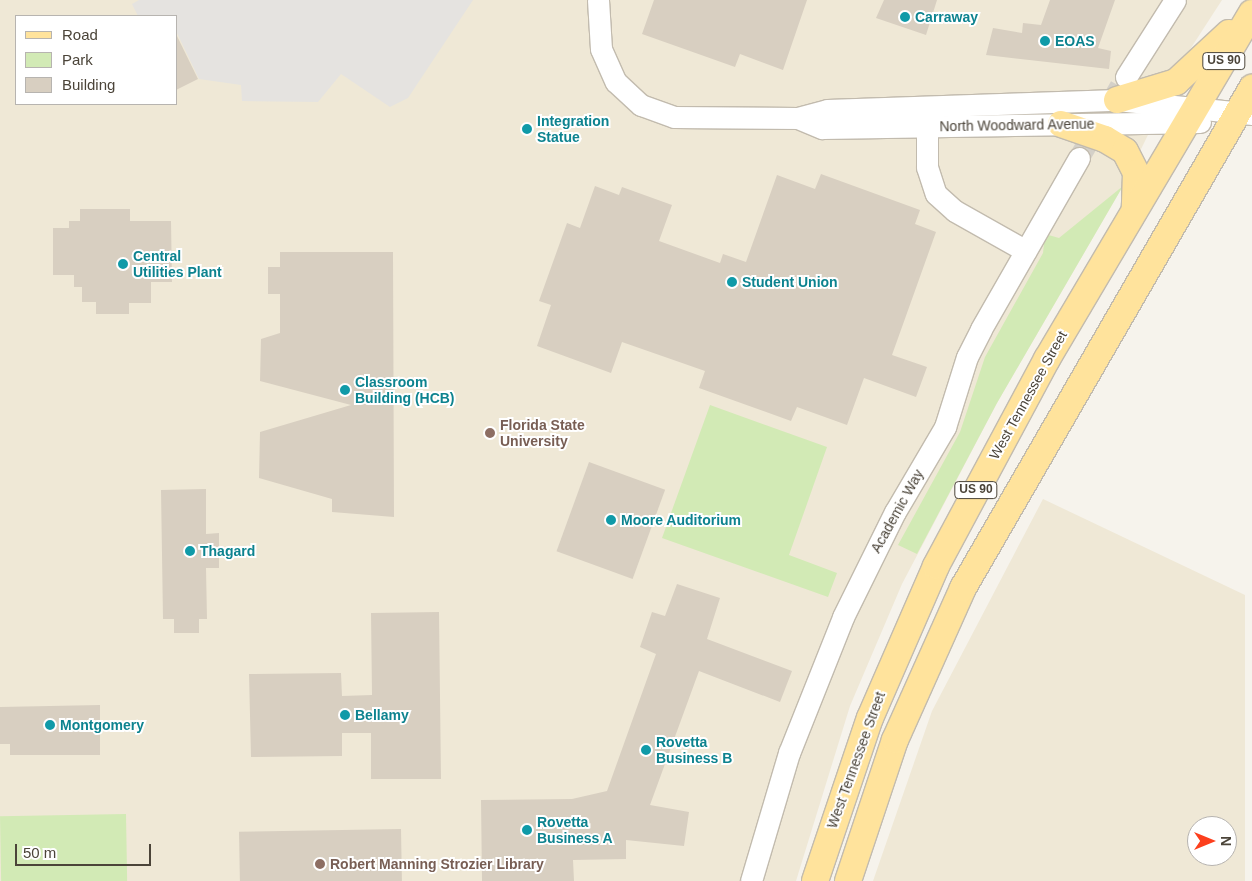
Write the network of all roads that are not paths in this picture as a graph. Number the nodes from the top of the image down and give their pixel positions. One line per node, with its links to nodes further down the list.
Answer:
1 (598, 0): 9 (street, North Woodward Avenue)
2 (1175, 0): 6 (street)
3 (1252, 9): 6 (main road)
4 (1252, 13): 8 (main road, West Tennessee Street / US 90)
5 (1252, 88): 7 (main road, US 90)
6 (1121, 89): 8 (street, North Woodward Avenue); 9 (street, North Woodward Avenue)
7 (1244, 114): 8 (street, North Woodward Avenue); 17 (main road, US 90)
8 (1191, 116): 10 (street, North Woodward Avenue); 13 (main road, West Tennessee Street / US 90)
9 (798, 118): 11 (street, North Woodward Avenue)
10 (1061, 124): 11 (street, North Woodward Avenue); 13 (main road)
11 (927, 127): 14 (street)
12 (1079, 158): 14 (street, Academic Way)
13 (1134, 213): 16 (main road, West Tennessee Street / US 90)
14 (1026, 251): 15 (street, Academic Way)
15 (751, 881)
16 (815, 881)
17 (848, 881)

